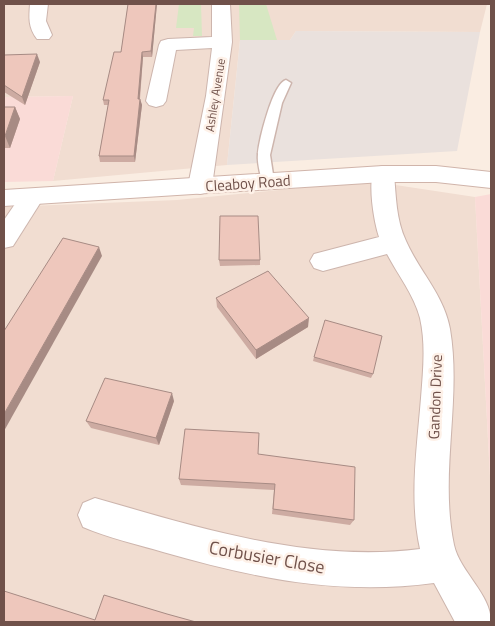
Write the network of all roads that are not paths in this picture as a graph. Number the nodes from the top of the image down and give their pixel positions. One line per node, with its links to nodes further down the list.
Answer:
1 (39, 4): 3 (street)
2 (221, 4): 4 (street, Ashley Avenue)
3 (43, 35)
4 (223, 42): 6 (street); 10 (street, Ashley Avenue)
5 (286, 84): 9 (lane)
6 (156, 102)
7 (383, 174): 8 (street, Cleaboy Road); 9 (street, Cleaboy Road); 14 (street, Gandon Drive)
8 (491, 180)
9 (268, 181): 10 (street, Cleaboy Road)
10 (200, 186): 11 (street, Cleaboy Road)
11 (32, 197): 12 (street, Cleaboy Road); 13 (street)
12 (4, 198)
13 (4, 238)
14 (394, 243): 15 (street); 17 (street, Gandon Drive)
15 (323, 261)
16 (95, 515): 17 (street, Corbusier Close)
17 (443, 564): 18 (street, Gandon Drive)
18 (476, 622)

